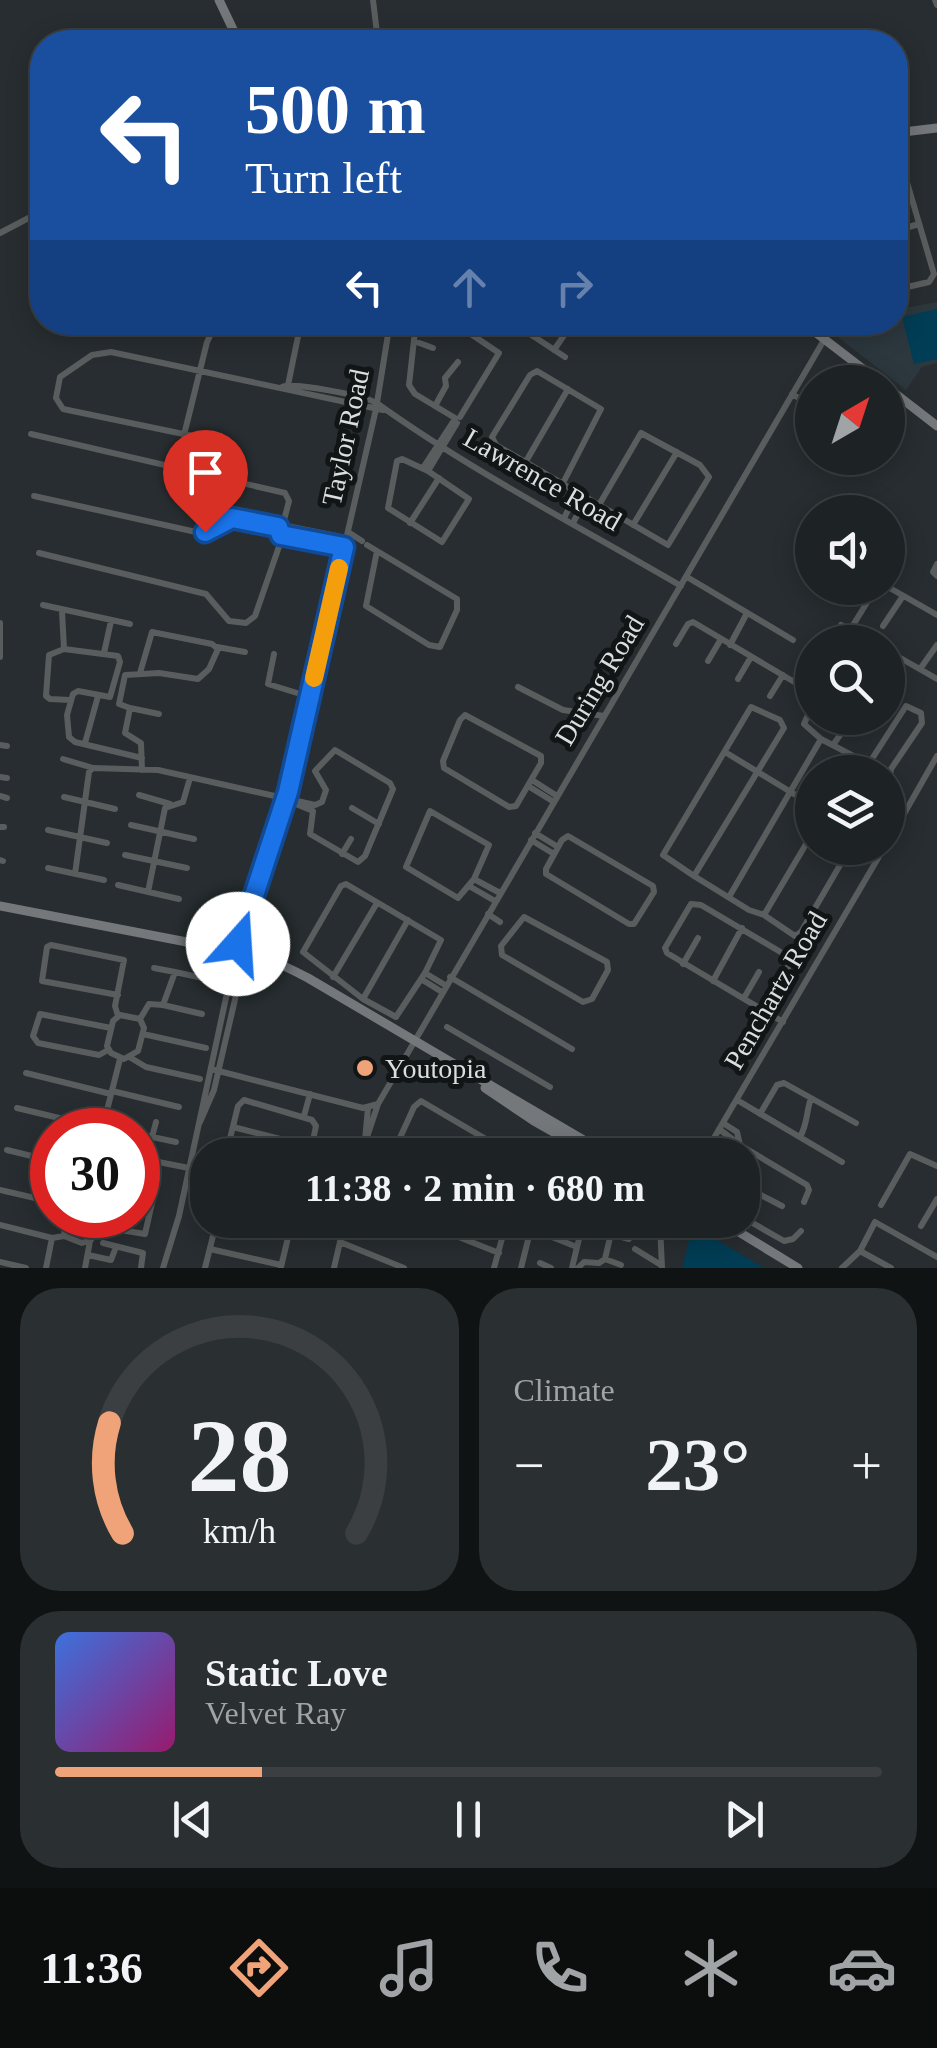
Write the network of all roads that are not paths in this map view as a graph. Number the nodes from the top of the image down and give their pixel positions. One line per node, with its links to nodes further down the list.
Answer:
1 (219, 0): 3 (street)
2 (373, 0): 4 (street)
3 (233, 30)
4 (377, 30)
5 (937, 128): 6 (street)
6 (908, 131)
7 (908, 186): 9 (street)
8 (30, 217): 11 (street)
9 (919, 224): 10 (street); 12 (street)
10 (908, 227)
11 (0, 233)
12 (908, 286)
13 (211, 335): 28 (street)
14 (298, 335): 29 (street)
15 (389, 335): 35 (street, Taylor Road)
16 (415, 335): 22 (street)
17 (473, 335): 36 (street)
18 (532, 335): 24 (street)
19 (565, 335): 24 (street)
20 (818, 335): 21 (street)
21 (824, 340): 27 (street); 31 (street, During Road)
22 (414, 341): 23 (street); 34 (street)
23 (433, 348)
24 (554, 350): 25 (street)
25 (565, 357)
26 (458, 362): 34 (street)
27 (857, 365)
28 (199, 371): 29 (street, Lawrence Road); 39 (street); 39 (street, Lawrence Road)
29 (286, 387): 35 (street, Lawrence Road)
30 (568, 389): 43 (street); 43 (street); 46 (street)
31 (792, 394): 32 (street); 61 (street, During Road)
32 (795, 396)
33 (905, 401): 37 (street)
34 (434, 406): 36 (street)
35 (379, 407): 41 (street, Lawrence Road); 56 (street, Taylor Road)
36 (457, 419): 41 (street)
37 (937, 426)
38 (31, 434): 55 (street)
39 (184, 435): 40 (street)
40 (217, 441)
41 (440, 445): 44 (street); 51 (street, Lawrence Road)
42 (678, 452): 50 (street); 54 (street); 54 (street)
43 (525, 463): 46 (street)
44 (425, 470): 45 (street); 52 (street)
45 (440, 478): 52 (street); 52 (street)
46 (562, 485): 47 (street)
47 (578, 493): 49 (street); 51 (street)
48 (34, 496): 55 (street)
49 (586, 498): 50 (street); 53 (street)
50 (599, 505): 54 (street)
51 (564, 518): 53 (street, Lawrence Road)
52 (410, 523)
53 (573, 523): 61 (street, Lawrence Road)
54 (633, 525)
55 (284, 529): 56 (street); 58 (street)
56 (346, 539): 57 (street); 93 (street, Taylor Road)
57 (377, 551): 57 (street)
58 (40, 553)
59 (937, 564): 60 (street)
60 (937, 576)
61 (684, 581): 65 (street, Lawrence Road); 97 (street, During Road)
62 (905, 597): 66 (street)
63 (43, 606): 64 (street)
64 (62, 611): 67 (street); 76 (street)
65 (746, 614): 71 (street, Lawrence Road); 73 (street)
66 (937, 615)
67 (111, 622): 69 (street); 77 (street)
68 (0, 624): 80 (street)
69 (130, 624)
70 (721, 639): 72 (street); 73 (street); 82 (street)
71 (793, 640)
72 (676, 644)
73 (730, 644): 81 (street)
74 (937, 645): 84 (street)
75 (217, 647): 78 (street); 85 (street); 85 (street)
76 (64, 650): 77 (street); 94 (street)
77 (104, 652): 91 (street)
78 (245, 652)
79 (274, 654): 93 (street)
80 (0, 657)
81 (751, 657): 86 (street); 88 (street)
82 (708, 661)
83 (905, 661): 84 (street)
84 (920, 669): 87 (street)
85 (140, 673): 95 (street)
86 (783, 675): 89 (street); 92 (street)
87 (937, 679)
88 (738, 680)
89 (795, 682)
90 (518, 687): 97 (street)
91 (98, 696): 94 (street); 101 (street)
92 (770, 696)
93 (310, 697): 119 (street, Taylor Road)
94 (70, 700): 101 (street)
95 (130, 708): 96 (street); 108 (street)
96 (159, 714)
97 (604, 716): 120 (street, During Road)
98 (818, 735): 100 (street)
99 (841, 735): 102 (street)
100 (821, 738): 102 (street); 115 (street)
101 (86, 744): 108 (street)
102 (834, 745): 104 (street)
103 (725, 752): 112 (street); 112 (street); 145 (street)
104 (850, 755)
105 (874, 755): 106 (street)
106 (900, 755)
107 (937, 756): 125 (street, Penchartz Road)
108 (142, 758): 111 (street)
109 (64, 759): 110 (street)
110 (93, 768): 111 (street); 121 (street)
111 (142, 770): 113 (street)
112 (756, 771): 115 (street); 145 (street)
113 (188, 777): 119 (street); 122 (street)
114 (530, 783): 114 (street); 120 (street)
115 (790, 792): 116 (street); 151 (street)
116 (795, 795)
117 (139, 796): 122 (street)
118 (64, 797): 121 (street)
119 (286, 797): 126 (street); 137 (street); 161 (street, Taylor Road)
120 (555, 799): 131 (street, During Road)
121 (87, 802): 124 (street); 130 (street)
122 (170, 804): 129 (street)
123 (352, 808): 126 (street)
124 (116, 810)
125 (905, 810)
126 (379, 824): 137 (street)
127 (132, 825): 129 (street)
128 (48, 830): 130 (street)
129 (160, 831): 132 (street); 138 (street)
130 (81, 837): 134 (street); 144 (street)
131 (533, 837): 135 (street); 150 (street, During Road)
132 (194, 839)
133 (351, 839): 137 (street)
134 (107, 842)
135 (556, 850): 135 (street)
136 (125, 854): 138 (street)
137 (342, 854)
138 (154, 861): 143 (street); 149 (street)
139 (795, 863): 156 (street)
140 (840, 865): 156 (street)
141 (873, 865): 180 (street, Penchartz Road)
142 (48, 868): 144 (street)
143 (187, 868)
144 (75, 874): 146 (street)
145 (694, 876): 151 (street)
146 (104, 880)
147 (471, 882): 147 (street); 150 (street)
148 (118, 885): 149 (street)
149 (148, 892): 152 (street)
150 (497, 897): 155 (street, During Road)
151 (729, 897): 156 (street)
152 (179, 899)
153 (377, 903): 157 (street); 167 (street); 167 (street)
154 (0, 906): 161 (street)
155 (488, 914): 159 (street); 168 (street, During Road)
156 (764, 916)
157 (408, 920): 166 (street); 174 (street)
158 (742, 928): 162 (street); 170 (street); 176 (street)
159 (512, 930): 159 (street)
160 (698, 938): 162 (street)
161 (240, 954): 184 (street); 190 (street, Taylor Road)
162 (683, 964): 170 (street)
163 (154, 968): 164 (street)
164 (175, 972): 169 (street); 175 (street)
165 (759, 972): 173 (street)
166 (423, 976): 171 (street); 174 (street)
167 (333, 977): 174 (street)
168 (450, 977): 171 (street, During Road); 186 (street)
169 (212, 980)
170 (714, 981): 173 (street)
171 (444, 988): 184 (street, During Road)
172 (118, 995): 172 (street); 178 (street)
173 (744, 998): 176 (street)
174 (363, 999)
175 (163, 1004): 177 (street); 179 (street)
176 (763, 1010): 180 (street)
177 (202, 1014)
178 (118, 1016): 179 (street); 182 (street)
179 (140, 1020): 183 (street)
180 (783, 1022): 197 (street, Penchartz Road)
181 (447, 1027): 193 (street)
182 (111, 1028): 187 (street); 187 (street)
183 (143, 1034): 185 (street); 188 (street)
184 (415, 1042): 198 (street, During Road); 218 (street)
185 (206, 1048)
186 (572, 1049)
187 (108, 1050): 189 (street)
188 (130, 1058): 189 (street); 192 (street)
189 (120, 1059): 194 (street)
190 (215, 1070): 195 (street); 210 (street, Taylor Road)
191 (26, 1072): 194 (street)
192 (200, 1079)
193 (550, 1087)
194 (111, 1093): 199 (street); 201 (street)
195 (310, 1094): 202 (street); 205 (street)
196 (812, 1098): 204 (street); 206 (street); 209 (street)
197 (736, 1100): 204 (street); 207 (street, Penchartz Road)
198 (378, 1104): 202 (street); 215 (street, During Road)
199 (179, 1107)
200 (17, 1108): 203 (street)
201 (108, 1108)
202 (368, 1108): 214 (street)
203 (30, 1111)
204 (760, 1114): 209 (street)
205 (304, 1116): 208 (street); 213 (street)
206 (856, 1123)
207 (721, 1126): 219 (street, Penchartz Road); 220 (street)
208 (233, 1127): 211 (street); 212 (street)
209 (800, 1136): 227 (street)
210 (196, 1138)
211 (230, 1138)
212 (269, 1138)
213 (314, 1138)
214 (365, 1138)
215 (366, 1138)
216 (402, 1138): 217 (street)
217 (484, 1138)
218 (552, 1138)
219 (714, 1138)
220 (733, 1138)
221 (160, 1139): 222 (street)
222 (176, 1142)
223 (6, 1150): 224 (street)
224 (30, 1155)
225 (760, 1157): 233 (street)
226 (160, 1162): 229 (street)
227 (842, 1162)
228 (937, 1166): 234 (street)
229 (190, 1168): 274 (street, Taylor Road)
230 (0, 1190): 231 (street)
231 (30, 1197)
232 (937, 1199): 237 (street)
233 (804, 1202)
234 (881, 1205)
235 (782, 1206): 238 (street)
236 (0, 1225): 239 (street)
237 (921, 1226)
238 (801, 1231)
239 (30, 1232)
240 (52, 1238): 271 (street)
241 (70, 1238): 253 (street)
242 (213, 1238): 258 (street)
243 (288, 1238): 268 (street)
244 (341, 1238): 254 (street)
245 (461, 1238): 261 (street)
246 (503, 1238): 261 (street)
247 (528, 1238): 279 (street)
248 (555, 1238): 257 (street)
249 (581, 1238): 257 (street)
250 (610, 1238): 264 (street)
251 (661, 1238): 269 (street)
252 (749, 1238): 282 (street)
253 (90, 1240): 262 (street)
254 (340, 1242): 276 (street); 277 (street)
255 (102, 1243): 256 (street)
256 (116, 1246): 262 (street); 273 (street)
257 (578, 1246): 281 (street)
258 (210, 1249): 268 (street); 275 (street)
259 (634, 1250): 269 (street)
260 (860, 1251): 263 (street); 283 (street); 284 (street)
261 (499, 1253): 278 (street)
262 (88, 1255): 272 (street)
263 (937, 1257)
264 (605, 1259): 267 (street); 281 (street)
265 (0, 1262): 270 (street)
266 (540, 1263): 280 (street)
267 (621, 1265)
268 (281, 1267)
269 (662, 1267)
270 (26, 1268)
271 (46, 1268)
272 (85, 1268)
273 (142, 1268)
274 (164, 1268)
275 (205, 1268)
276 (334, 1268)
277 (404, 1268)
278 (494, 1268)
279 (521, 1268)
280 (552, 1268)
281 (575, 1268)
282 (798, 1268)
283 (842, 1268)
284 (891, 1268)

